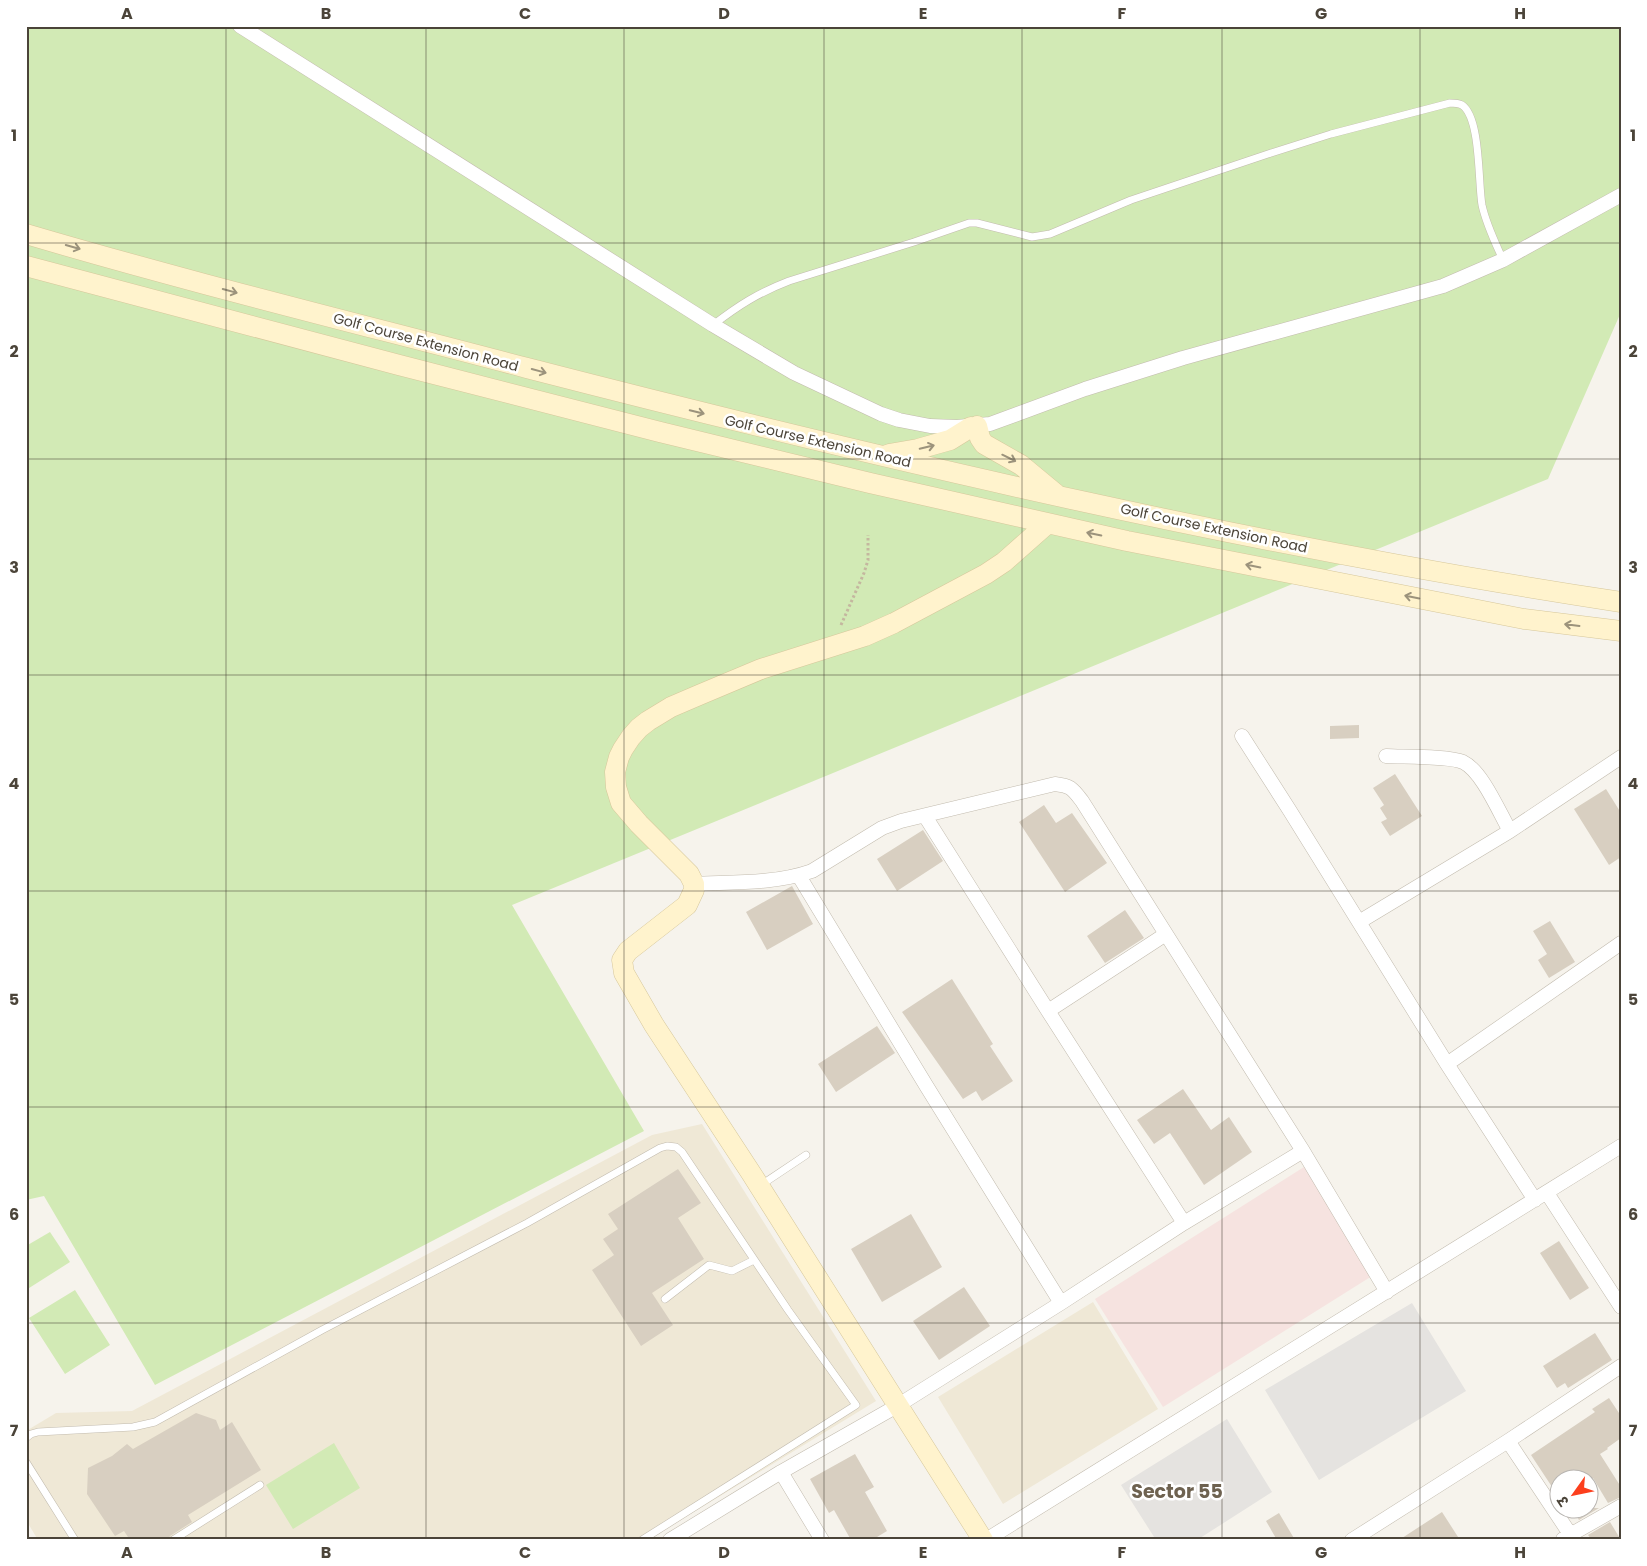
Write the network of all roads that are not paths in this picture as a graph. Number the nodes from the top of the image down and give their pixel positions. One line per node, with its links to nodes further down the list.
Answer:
1 (240, 26): 6 (street)
2 (1621, 194): 4 (street)
3 (26, 234): 8 (main road, Golf Course Extension Road, one-way to 8)
4 (1503, 260): 6 (lane); 7 (street)
5 (26, 266): 10 (main road, Golf Course Extension Road)
6 (713, 325): 7 (street)
7 (974, 426): 9 (main road, one-way to 7); 11 (main road, one-way to 11)
8 (795, 436): 9 (main road, Golf Course Extension Road); 10 (main road)
9 (879, 456): 11 (main road, Golf Course Extension Road)
10 (788, 463): 12 (main road, Golf Course Extension Road)
11 (1058, 496): 13 (main road, Golf Course Extension Road)
12 (1047, 524): 14 (main road, Golf Course Extension Road, one-way to 12); 23 (main road)
13 (1285, 543): 14 (main road); 15 (main road, Golf Course Extension Road)
14 (1279, 571): 16 (main road, Golf Course Extension Road, one-way to 14)
15 (1621, 602)
16 (1621, 631)
17 (1242, 736): 24 (street)
18 (1386, 756): 21 (street)
19 (1621, 757): 21 (street)
20 (926, 816): 22 (street); 25 (street); 27 (street)
21 (1510, 831): 24 (street)
22 (800, 876): 23 (street); 38 (street)
23 (694, 884): 32 (main road)
24 (1359, 922): 28 (street)
25 (1166, 934): 27 (street); 30 (street)
26 (1621, 943): 28 (street)
27 (1048, 1012): 34 (street)
28 (1447, 1064): 33 (street)
29 (1621, 1146): 33 (street)
30 (1303, 1151): 34 (street); 36 (street)
31 (806, 1155): 32 (lane)
32 (759, 1187): 41 (main road)
33 (1541, 1196): 36 (street); 39 (street)
34 (1184, 1223): 38 (street)
35 (754, 1260): 37 (lane); 42 (lane); 52 (lane)
36 (1387, 1292): 55 (street)
37 (665, 1299)
38 (1061, 1302): 41 (street)
39 (1621, 1307)
40 (1621, 1366): 43 (street)
41 (897, 1406): 45 (street); 55 (main road)
42 (26, 1438)
43 (1508, 1441): 48 (street); 49 (street)
44 (26, 1462): 50 (lane)
45 (781, 1472): 53 (street); 54 (street)
46 (260, 1485): 51 (lane)
47 (1621, 1506): 49 (street)
48 (1374, 1534): 56 (street)
49 (1569, 1538)
50 (75, 1540)
51 (173, 1540)
52 (642, 1540)
53 (670, 1540)
54 (822, 1540)
55 (984, 1540)
56 (1352, 1540)

